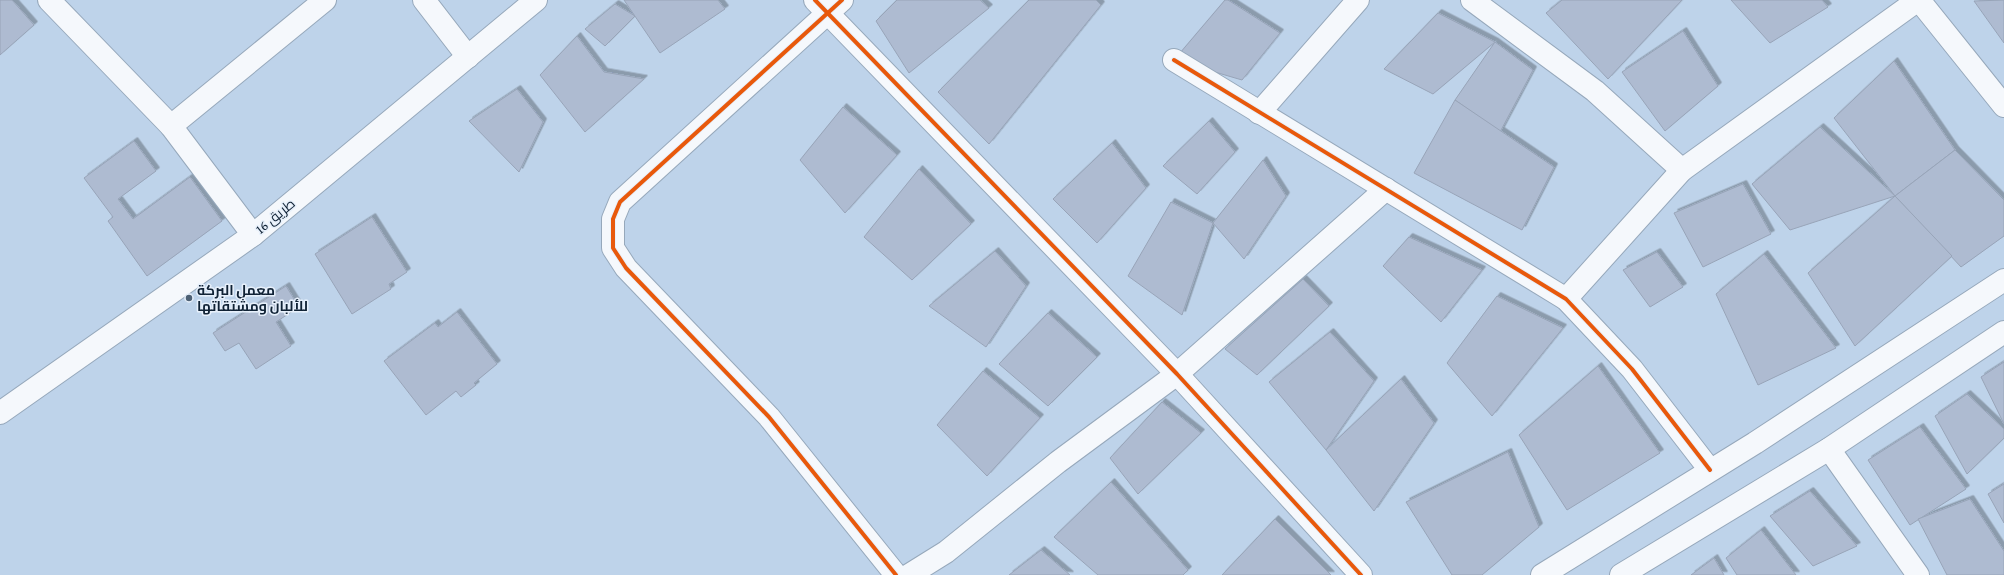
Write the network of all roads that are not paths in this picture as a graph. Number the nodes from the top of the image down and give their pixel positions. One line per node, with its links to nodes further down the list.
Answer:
1 (49, 0): 13 (street)
2 (325, 0): 13 (street)
3 (424, 0): 9 (street)
4 (536, 0): 9 (street, طريق 16)
5 (1358, 0): 12 (street)
6 (1472, 0): 14 (street)
7 (1918, 0): 11 (street); 14 (street)
8 (829, 4): 20 (street); 24 (street)
9 (468, 57): 16 (street, طريق 16)
10 (1174, 60): 12 (street)
11 (2004, 106)
12 (1258, 113): 15 (street)
13 (171, 126): 16 (street)
14 (1682, 170): 18 (street)
15 (1386, 189): 18 (street); 20 (street)
16 (253, 235): 21 (street, طريق 16)
17 (2004, 280): 23 (street)
18 (1566, 299): 23 (street)
19 (2004, 332): 22 (street)
20 (1177, 374): 25 (street); 26 (street)
21 (0, 413)
22 (1828, 449): 28 (street); 29 (street)
23 (1710, 470): 27 (street)
24 (896, 575)
25 (909, 575)
26 (1361, 575)
27 (1542, 575)
28 (1621, 575)
29 (1918, 575)

